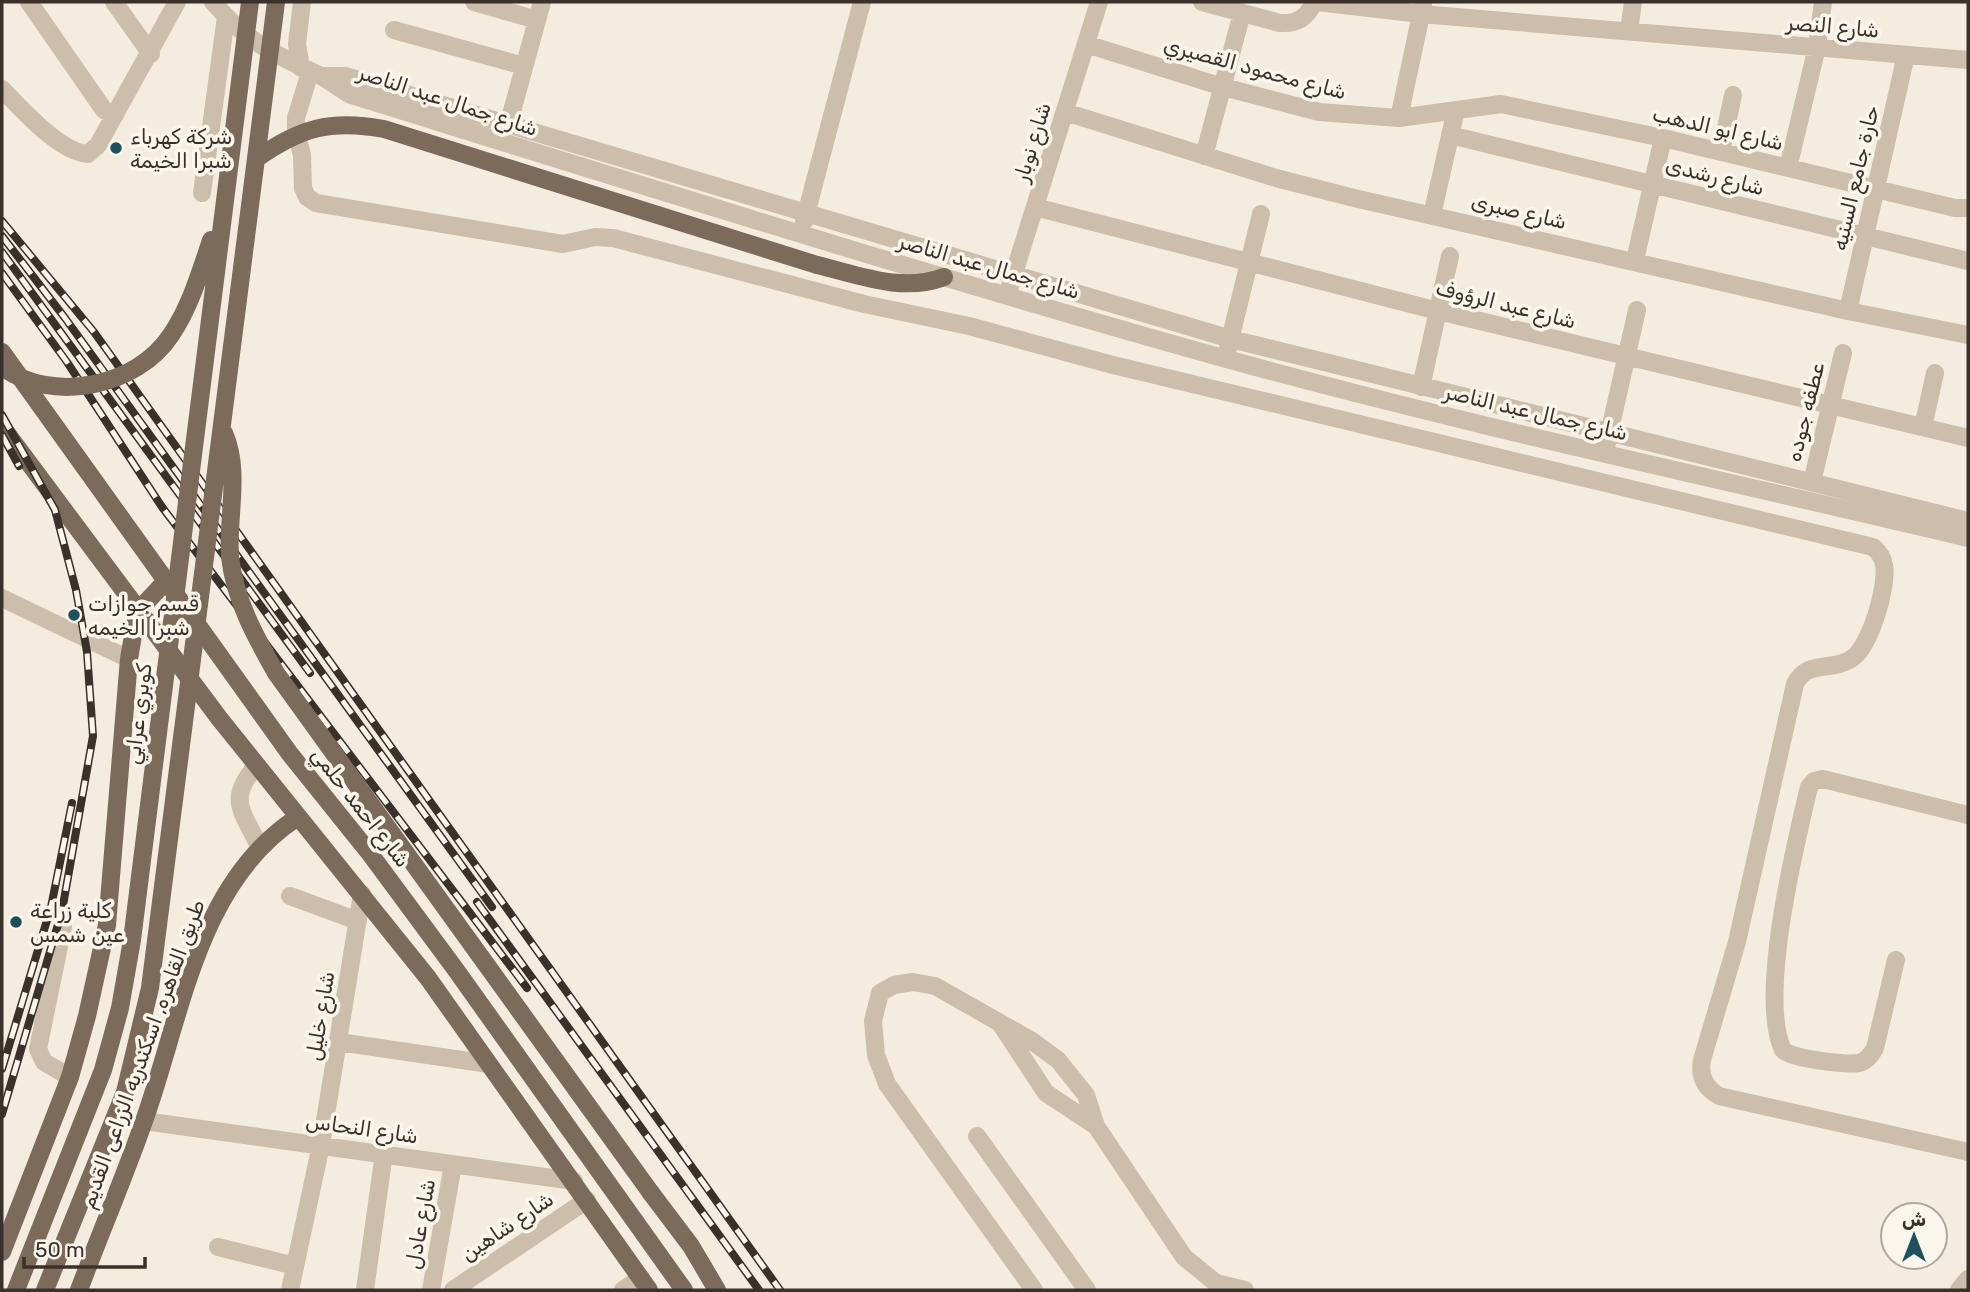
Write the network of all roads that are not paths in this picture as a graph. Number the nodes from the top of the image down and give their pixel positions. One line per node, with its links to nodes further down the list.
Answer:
1 (29, 2): 34 (street)
2 (114, 2): 24 (street)
3 (177, 2): 24 (street)
4 (212, 2): 18 (street)
5 (250, 2): 48 (main road, كوبري عرابي, bridge)
6 (276, 2): 41 (main road, bridge)
7 (302, 2): 28 (street)
8 (474, 2): 19 (street)
9 (542, 2): 19 (street)
10 (862, 2): 49 (street)
11 (1099, 2): 22 (street, شارع نوبار)
12 (1202, 2): 17 (street)
13 (1316, 2): 16 (street, شارع النصر); 17 (street)
14 (1633, 2): 21 (street)
15 (1823, 2): 23 (street)
16 (1422, 8): 21 (street, شارع النصر); 35 (street)
17 (1242, 13): 29 (street)
18 (226, 17): 28 (street); 45 (street)
19 (537, 20): 27 (street)
20 (394, 30): 27 (street)
21 (1629, 31): 23 (street, شارع النصر)
22 (1086, 44): 29 (street, شارع محمود القصيري); 33 (street, شارع نوبار)
23 (1817, 47): 25 (street, شارع النصر); 42 (street)
24 (151, 54): 34 (street)
25 (1906, 55): 26 (street, شارع النصر); 44 (street, حارة جامع السنيه)
26 (1968, 60)
27 (524, 66): 36 (street)
28 (311, 72): 36 (street, شارع جمال عبد الناصر); 52 (street, شارع جمال عبد الناصر); 104 (street)
29 (1223, 87): 35 (street, شارع محمود القصيري); 40 (street)
30 (2, 89): 34 (street)
31 (1733, 95): 39 (street)
32 (1456, 110): 35 (street, شارع محمود القصيري); 37 (street); 38 (street, شارع ابو الدهب)
33 (1065, 112): 40 (street, شارع صبرى); 46 (street, شارع نوبار)
34 (115, 115)
35 (1399, 118)
36 (509, 122): 49 (street, شارع جمال عبد الناصر)
37 (1450, 135): 43 (street, شارع رشدى); 51 (street)
38 (1663, 138): 39 (street, شارع ابو الدهب); 43 (street)
39 (1721, 152): 42 (street, شارع ابو الدهب)
40 (1204, 156): 51 (street, شارع صبرى)
41 (256, 159): 59 (main road, bridge); 76 (main road, bridge)
42 (1788, 168): 44 (street, شارع ابو الدهب)
43 (1653, 184): 53 (street, شارع رشدى); 55 (street)
44 (1876, 189): 47 (street, شارع ابو الدهب); 53 (street, حارة جامع السنيه)
45 (202, 193)
46 (1035, 207): 57 (street, شارع عبد الرؤوف); 58 (street, شارع نوبار)
47 (1968, 208)
48 (222, 211): 70 (main road, bridge); 114 (main road, كوبري عرابي, bridge)
49 (806, 213): 52 (street); 58 (street, شارع جمال عبد الناصر)
50 (1261, 214): 57 (street)
51 (1432, 215): 55 (street, شارع صبرى)
52 (800, 235): 59 (street, شارع جمال عبد الناصر)
53 (1865, 236): 56 (street, شارع رشدى); 63 (street, حارة جامع السنيه)
54 (1450, 256): 62 (street)
55 (1635, 260): 63 (street, شارع صبرى)
56 (1968, 261)
57 (1249, 262): 62 (street, شارع عبد الرؤوف); 65 (street)
58 (1014, 275): 60 (street, شارع نوبار); 65 (street, شارع جمال عبد الناصر)
59 (944, 277): 60 (street, شارع جمال عبد الناصر)
60 (1007, 295): 69 (street, شارع جمال عبد الناصر)
61 (1637, 310): 68 (street)
62 (1438, 311): 68 (street, شارع عبد الرؤوف); 72 (street)
63 (1848, 311): 64 (street, شارع صبرى)
64 (1968, 335)
65 (1231, 339): 69 (street); 72 (street, شارع جمال عبد الناصر)
66 (2, 352): 83 (main road, شارع احمد حلمي)
67 (1843, 353): 73 (street, عطفه جوده)
68 (1626, 356): 73 (street, شارع عبد الرؤوف); 77 (street)
69 (1226, 359): 79 (street, شارع جمال عبد الناصر)
70 (2, 367)
71 (1935, 373): 75 (street)
72 (1421, 387): 77 (street, شارع جمال عبد الناصر)
73 (1830, 405): 75 (street, شارع عبد الرؤوف); 80 (street, عطفه جوده)
74 (2, 427): 85 (main road)
75 (1923, 427): 78 (street, شارع عبد الرؤوف)
76 (221, 428): 115 (main road, bridge); 123 (main road, bridge)
77 (1609, 433): 79 (street); 80 (street, شارع جمال عبد الناصر)
78 (1968, 438)
79 (1604, 452): 82 (street, شارع جمال عبد الناصر)
80 (1812, 482): 81 (street, شارع جمال عبد الناصر)
81 (1968, 521)
82 (1968, 538)
83 (166, 581): 85 (main road); 122 (main road, شارع احمد حلمي)
84 (2, 598): 86 (street)
85 (137, 612): 86 (main road); 87 (main road)
86 (129, 659): 99 (main road)
87 (256, 765): 89 (main road); 90 (street)
88 (1968, 815): 95 (street)
89 (298, 817): 90 (main road, طريق القاهره, اسكندريه الزراعى القديم); 91 (main road)
90 (259, 846): 100 (main road, طريق القاهره, اسكندريه الزراعى القديم)
91 (362, 894): 93 (street, شارع خليل); 98 (main road)
92 (290, 895): 93 (street)
93 (358, 921): 97 (street, شارع خليل)
94 (63, 927): 99 (street)
95 (1896, 960)
96 (1000, 1023): 101 (street); 101 (street); 124 (street)
97 (339, 1042): 98 (street); 103 (street, شارع خليل)
98 (489, 1064): 107 (main road)
99 (70, 1077): 110 (main road)
100 (144, 1121): 103 (street, شارع النحاس); 116 (main road, طريق القاهره, اسكندريه الزراعى القديم)
101 (1096, 1126): 126 (street)
102 (977, 1136): 125 (street)
103 (321, 1145): 105 (street, شارع النحاس); 111 (street, شارع خليل)
104 (1968, 1152)
105 (383, 1153): 106 (street, شارع النحاس); 118 (street)
106 (453, 1164): 107 (street, شارع النحاس); 119 (street, شارع عادل)
107 (574, 1181): 108 (main road)
108 (587, 1200): 113 (main road); 120 (street, شارع شاهين)
109 (218, 1247): 111 (street)
110 (2, 1252)
111 (295, 1266): 117 (street, شارع خليل)
112 (1968, 1279): 127 (street)
113 (645, 1284): 121 (street)
114 (16, 1290)
115 (45, 1290)
116 (79, 1290)
117 (290, 1290)
118 (365, 1290)
119 (431, 1290)
120 (453, 1290)
121 (623, 1290)
122 (684, 1290)
123 (717, 1290)
124 (1034, 1290)
125 (1087, 1290)
126 (1245, 1290)
127 (1959, 1290)

